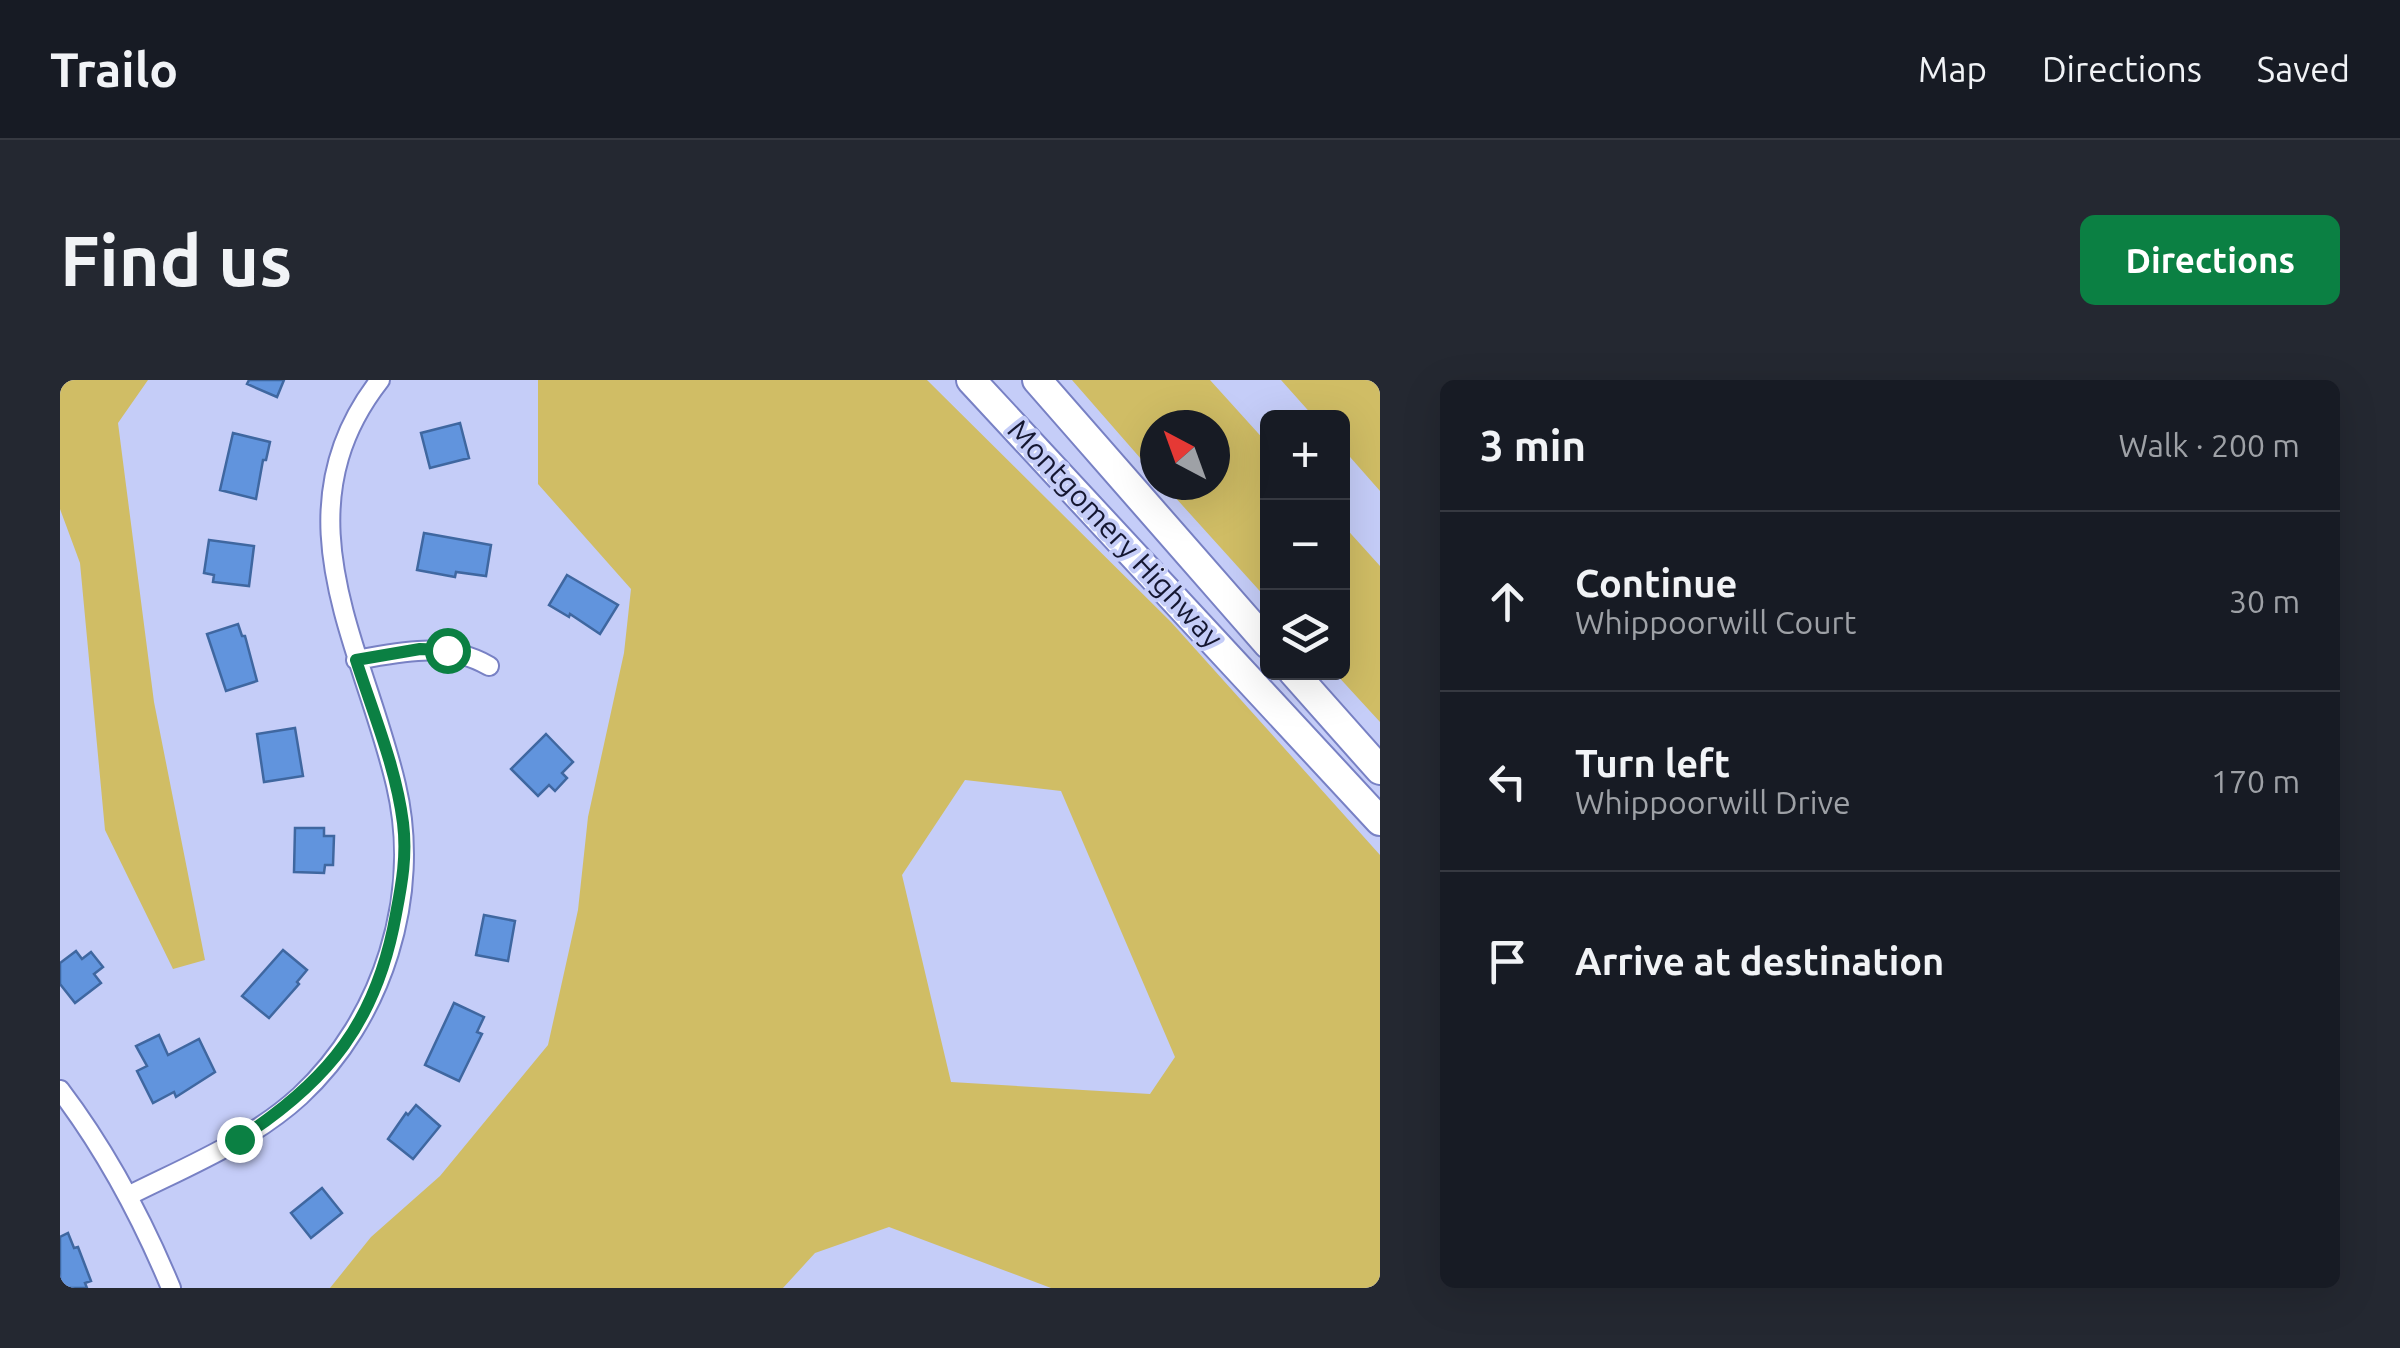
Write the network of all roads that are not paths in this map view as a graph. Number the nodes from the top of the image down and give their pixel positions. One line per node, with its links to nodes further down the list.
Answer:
1 (380, 380): 5 (street)
2 (971, 380): 9 (main road, Montgomery Highway)
3 (1036, 380): 4 (main road, Montgomery Highway)
4 (1260, 635)
5 (356, 660): 6 (street); 11 (street)
6 (489, 666)
7 (1299, 680): 8 (main road)
8 (1380, 770)
9 (1380, 820)
10 (60, 1090): 11 (street)
11 (130, 1195): 12 (street)
12 (171, 1288)

